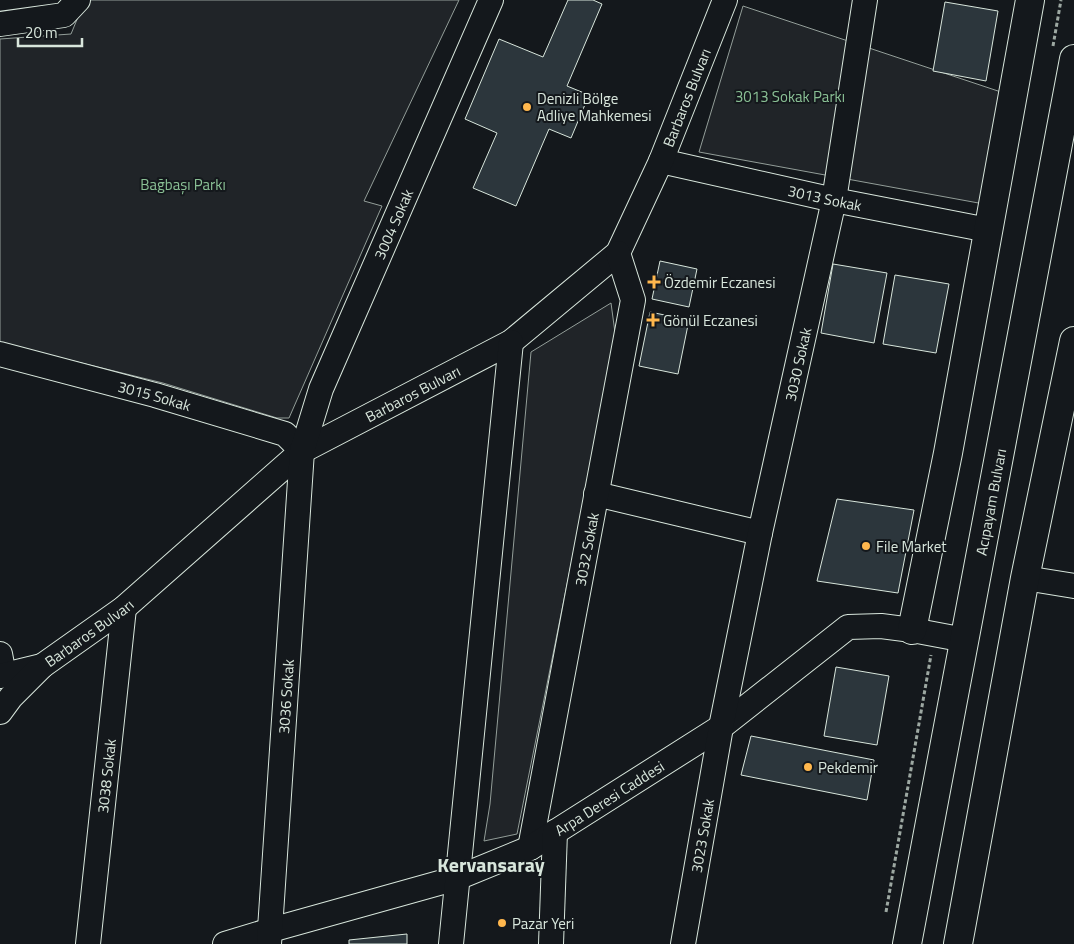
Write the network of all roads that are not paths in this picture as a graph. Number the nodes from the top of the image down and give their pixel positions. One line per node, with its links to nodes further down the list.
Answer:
1 (78, 0): 6 (street)
2 (491, 0): 15 (street, 3004 Sokak)
3 (725, 0): 8 (street, Barbaros Bulvarı)
4 (864, 0): 9 (street, 3030 Sokak)
5 (1030, 0): 10 (main road)
6 (0, 24)
7 (1074, 59): 22 (main road, Acıpayam Bulvarı)
8 (661, 162): 9 (street, 3013 Sokak); 11 (street, Barbaros Bulvarı)
9 (834, 200): 10 (street, 3013 Sokak); 17 (street, 3030 Sokak)
10 (988, 230): 21 (main road)
11 (618, 253): 13 (street, Barbaros Bulvarı); 16 (street, 3032 Sokak)
12 (1074, 341): 18 (main road)
13 (511, 342): 15 (street, Barbaros Bulvarı); 29 (street)
14 (0, 354): 15 (street, 3015 Sokak)
15 (302, 451): 20 (street, Barbaros Bulvarı); 30 (street, 3036 Sokak)
16 (596, 494): 17 (street); 28 (street, 3032 Sokak)
17 (760, 533): 26 (street, 3030 Sokak)
18 (1025, 578): 19 (street); 37 (main road)
19 (1074, 586)
20 (124, 608): 23 (street, Barbaros Bulvarı); 31 (street, 3038 Sokak)
21 (912, 630): 22 (street, Arpa Deresi Caddesi); 26 (street, Arpa Deresi Caddesi)
22 (965, 640): 36 (main road, Acıpayam Bulvarı)
23 (42, 666): 24 (street); 25 (street, Barbaros Bulvarı)
24 (1, 669)
25 (0, 712)
26 (721, 727): 27 (street, Arpa Deresi Caddesi); 35 (street, 3023 Sokak)
27 (555, 832): 28 (street, Arpa Deresi Caddesi); 34 (street)
28 (530, 848): 29 (street, Arpa Deresi Caddesi)
29 (458, 878): 30 (street, Arpa Deresi Caddesi); 33 (street)
30 (270, 937): 32 (street, Arpa Deresi Caddesi)
31 (88, 944)
32 (224, 944)
33 (451, 944)
34 (551, 944)
35 (683, 944)
36 (907, 944)
37 (958, 944)

